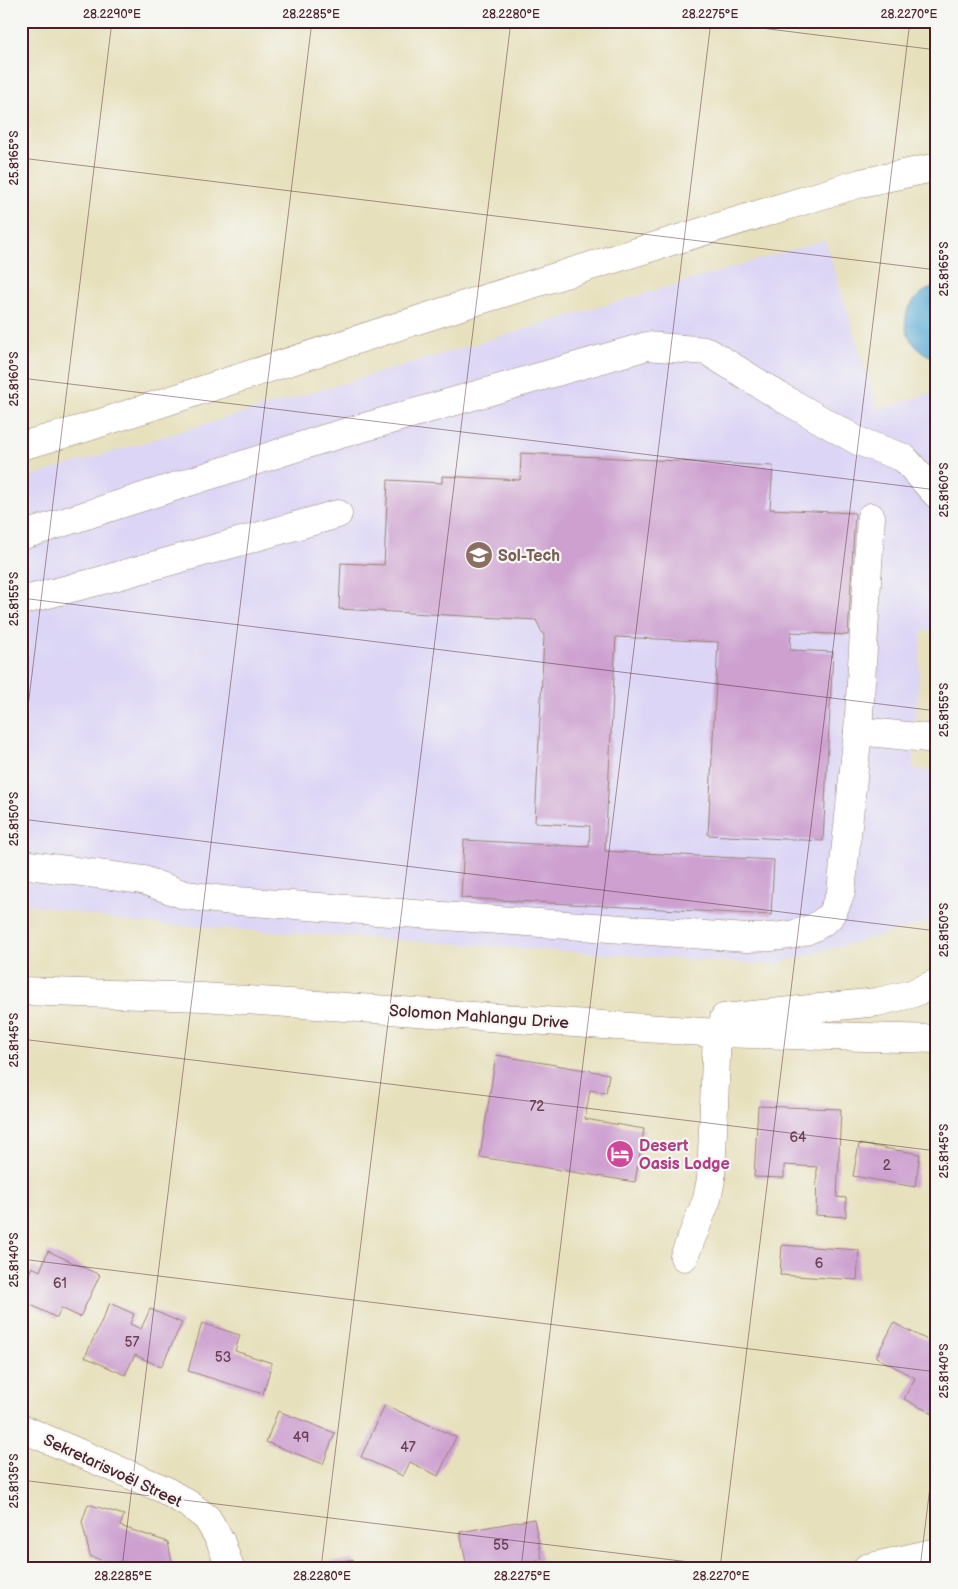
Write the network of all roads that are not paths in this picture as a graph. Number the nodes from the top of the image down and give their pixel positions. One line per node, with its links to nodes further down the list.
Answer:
1 (937, 167): 2 (main road)
2 (21, 446)
3 (937, 495): 6 (main road)
4 (338, 514): 7 (main road)
5 (871, 517): 8 (main road)
6 (21, 536)
7 (21, 602)
8 (858, 731): 9 (main road); 10 (main road)
9 (937, 739)
10 (21, 864)
11 (937, 984): 13 (main road)
12 (21, 991): 13 (main road, Solomon Mahlangu Drive)
13 (638, 1027): 14 (main road, Solomon Mahlangu Drive)
14 (717, 1033): 15 (main road, Solomon Mahlangu Drive); 16 (main road)
15 (937, 1040)
16 (684, 1257)
17 (21, 1428): 20 (main road, Sekretarisvoël Street)
18 (937, 1552): 19 (main road)
19 (883, 1566)
20 (230, 1568)

